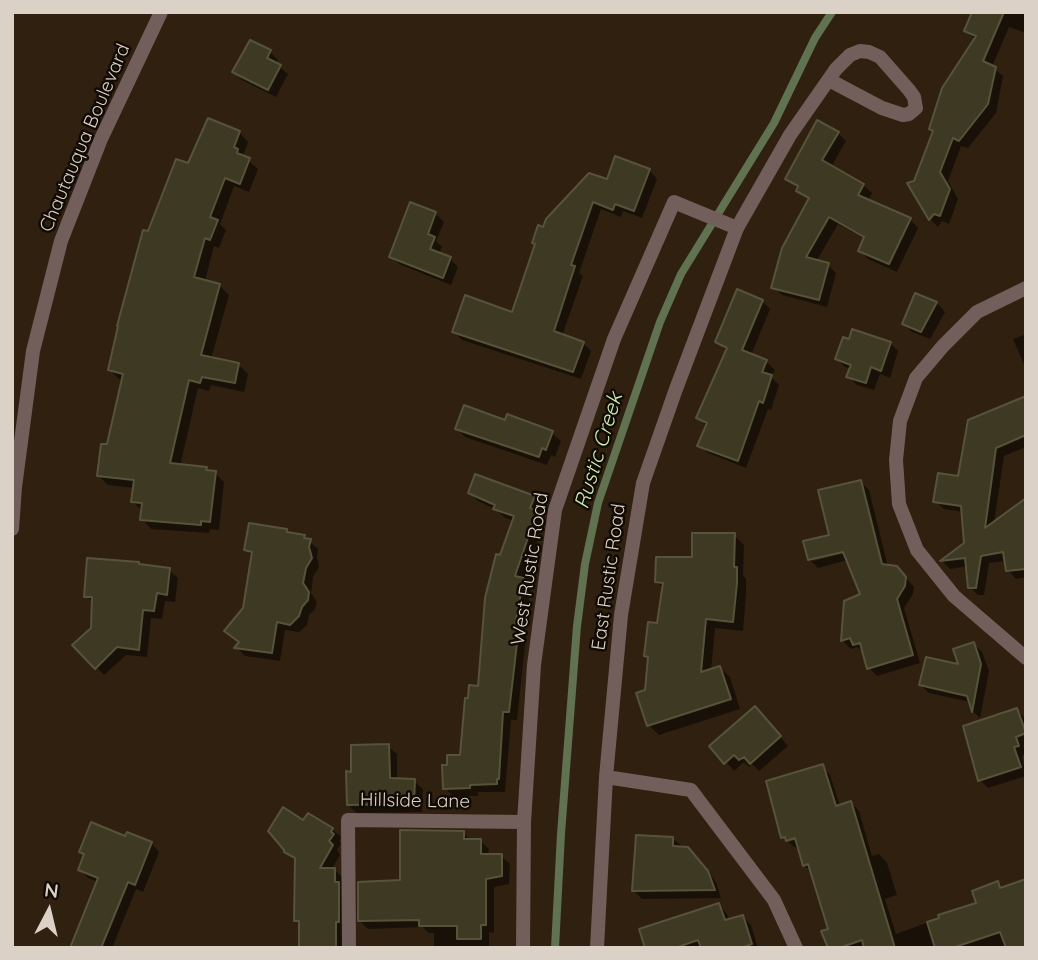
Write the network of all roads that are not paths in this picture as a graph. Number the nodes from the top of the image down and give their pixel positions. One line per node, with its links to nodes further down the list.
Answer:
1 (161, 12): 5 (street, Chautauqua Boulevard)
2 (829, 80): 2 (street, East Rustic Road); 3 (street, East Rustic Road)
3 (737, 228): 7 (street, East Rustic Road); 8 (street, West Rustic Road)
4 (1026, 288): 6 (street)
5 (12, 529)
6 (1026, 658)
7 (606, 777): 11 (street, East Rustic Road); 12 (street)
8 (524, 822): 9 (street, Hillside Lane); 10 (street, West Rustic Road)
9 (349, 948)
10 (523, 948)
11 (597, 948)
12 (796, 948)

